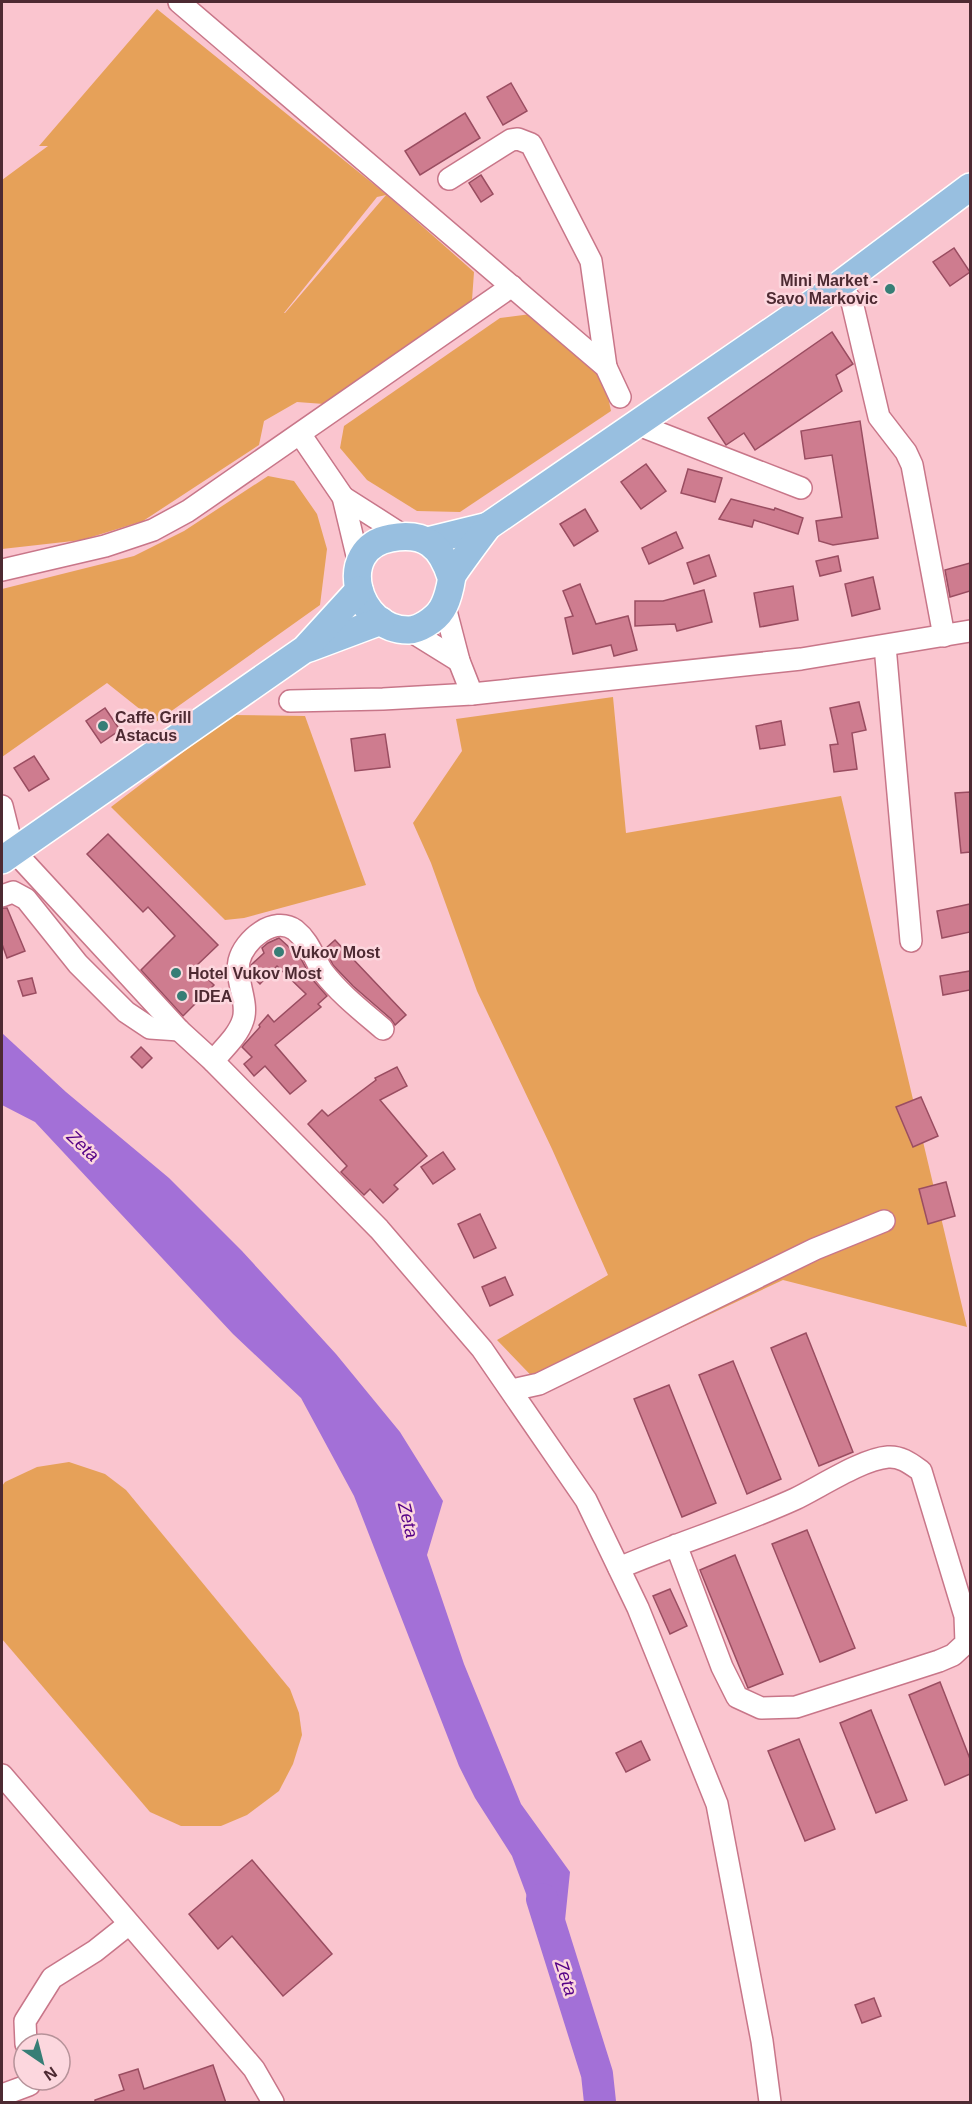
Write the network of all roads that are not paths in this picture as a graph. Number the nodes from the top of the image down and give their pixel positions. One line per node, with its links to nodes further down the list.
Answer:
1 (179, 2): 5 (street)
2 (449, 179): 6 (street)
3 (970, 187): 4 (main road)
4 (839, 285): 8 (main road); 21 (street)
5 (512, 286): 6 (street); 9 (street)
6 (606, 367): 7 (street)
7 (620, 397)
8 (636, 424): 10 (street); 12 (main road)
9 (300, 434): 11 (street); 14 (street)
10 (801, 488)
11 (343, 497): 13 (street); 15 (street)
12 (488, 526): 13 (main road); 16 (main road)
13 (416, 538): 15 (main road); 16 (main road)
14 (2, 570)
15 (359, 577): 18 (main road); 23 (main road)
16 (452, 577): 17 (main road)
17 (445, 607): 19 (main road); 24 (street)
18 (381, 621): 19 (main road); 23 (main road)
19 (409, 630): 24 (street)
20 (970, 631): 21 (street)
21 (944, 636): 22 (street)
22 (885, 646): 25 (street); 30 (street)
23 (305, 649): 28 (main road)
24 (459, 662): 25 (street)
25 (472, 694): 26 (street)
26 (290, 700)
27 (2, 806): 28 (street)
28 (7, 855): 32 (street)
29 (2, 896): 32 (street)
30 (911, 941)
31 (383, 1029): 33 (street)
32 (179, 1030): 33 (street)
33 (213, 1061): 35 (street)
34 (884, 1221): 35 (street)
35 (512, 1390): 37 (street)
36 (676, 1545): 36 (street); 37 (street)
37 (619, 1568): 42 (street)
38 (2, 1775): 39 (street)
39 (129, 1924): 40 (street); 41 (street)
40 (25, 2032)
41 (273, 2103)
42 (770, 2103)

